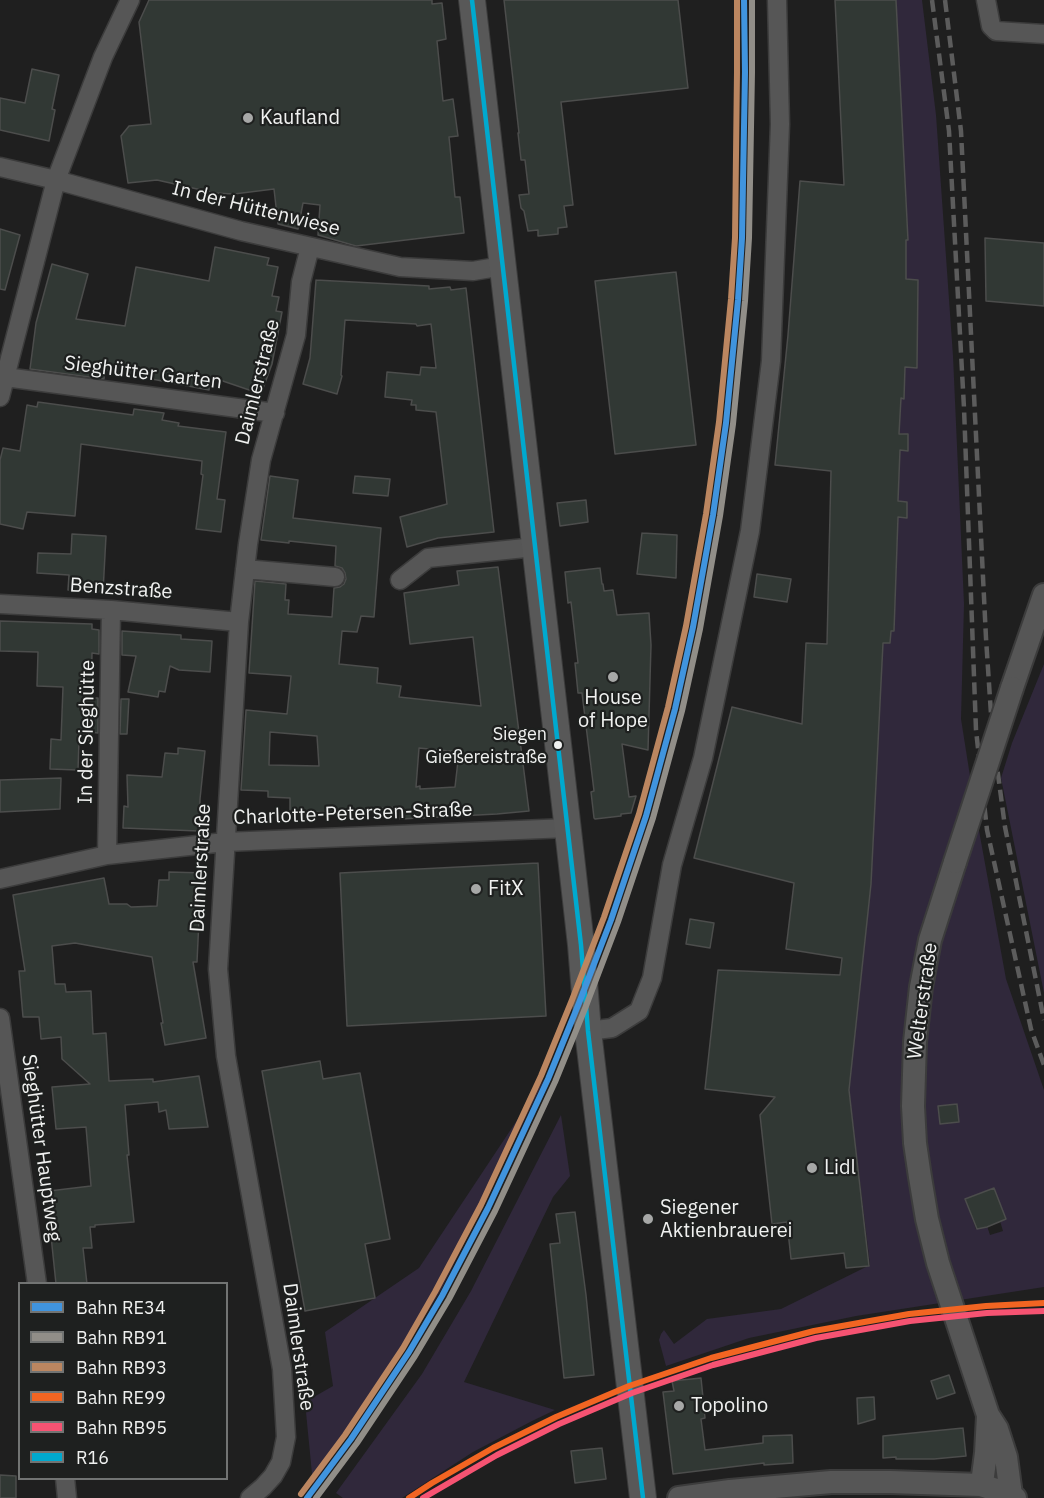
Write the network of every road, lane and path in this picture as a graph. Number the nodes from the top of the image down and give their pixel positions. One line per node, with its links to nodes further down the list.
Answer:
1 (130, 0): 7 (street)
2 (472, 0): 9 (main road)
3 (777, 0): 26 (street)
4 (986, 0): 5 (street)
5 (1044, 34)
6 (0, 167): 7 (street, In der Hüttenwiese)
7 (56, 180): 8 (street, In der Hüttenwiese); 10 (street)
8 (310, 247): 9 (street, In der Hüttenwiese); 12 (street, Daimlerstraße)
9 (503, 266): 13 (main road)
10 (5, 377): 11 (street); 12 (street, Sieghütter Garten)
11 (0, 397)
12 (275, 413): 14 (street, Daimlerstraße)
13 (535, 548): 16 (street); 21 (main road)
14 (245, 569): 15 (street); 20 (street, Daimlerstraße)
15 (335, 577)
16 (400, 580)
17 (1044, 595): 28 (street, Welterstraße, bridge)
18 (0, 604): 19 (street, Benzstraße)
19 (111, 610): 20 (street, Benzstraße); 23 (street, In der Sieghütte)
20 (239, 622): 22 (street, Daimlerstraße)
21 (568, 828): 22 (street, Charlotte-Petersen-Straße); 26 (main road)
22 (225, 842): 23 (street, Charlotte-Petersen-Straße); 31 (street, Daimlerstraße)
23 (107, 855): 24 (street, Charlotte-Petersen-Straße)
24 (0, 879)
25 (0, 1018): 27 (street, Sieghütter Hauptweg)
26 (588, 1031): 34 (main road)
27 (37, 1282)
28 (988, 1415): 30 (street, Welterstraße); 32 (street, Welterstraße)
29 (64, 1480): 33 (street)
30 (981, 1485): 32 (street); 35 (street)
31 (263, 1494)
32 (1013, 1497)
33 (67, 1498)
34 (643, 1498)
35 (679, 1498)

